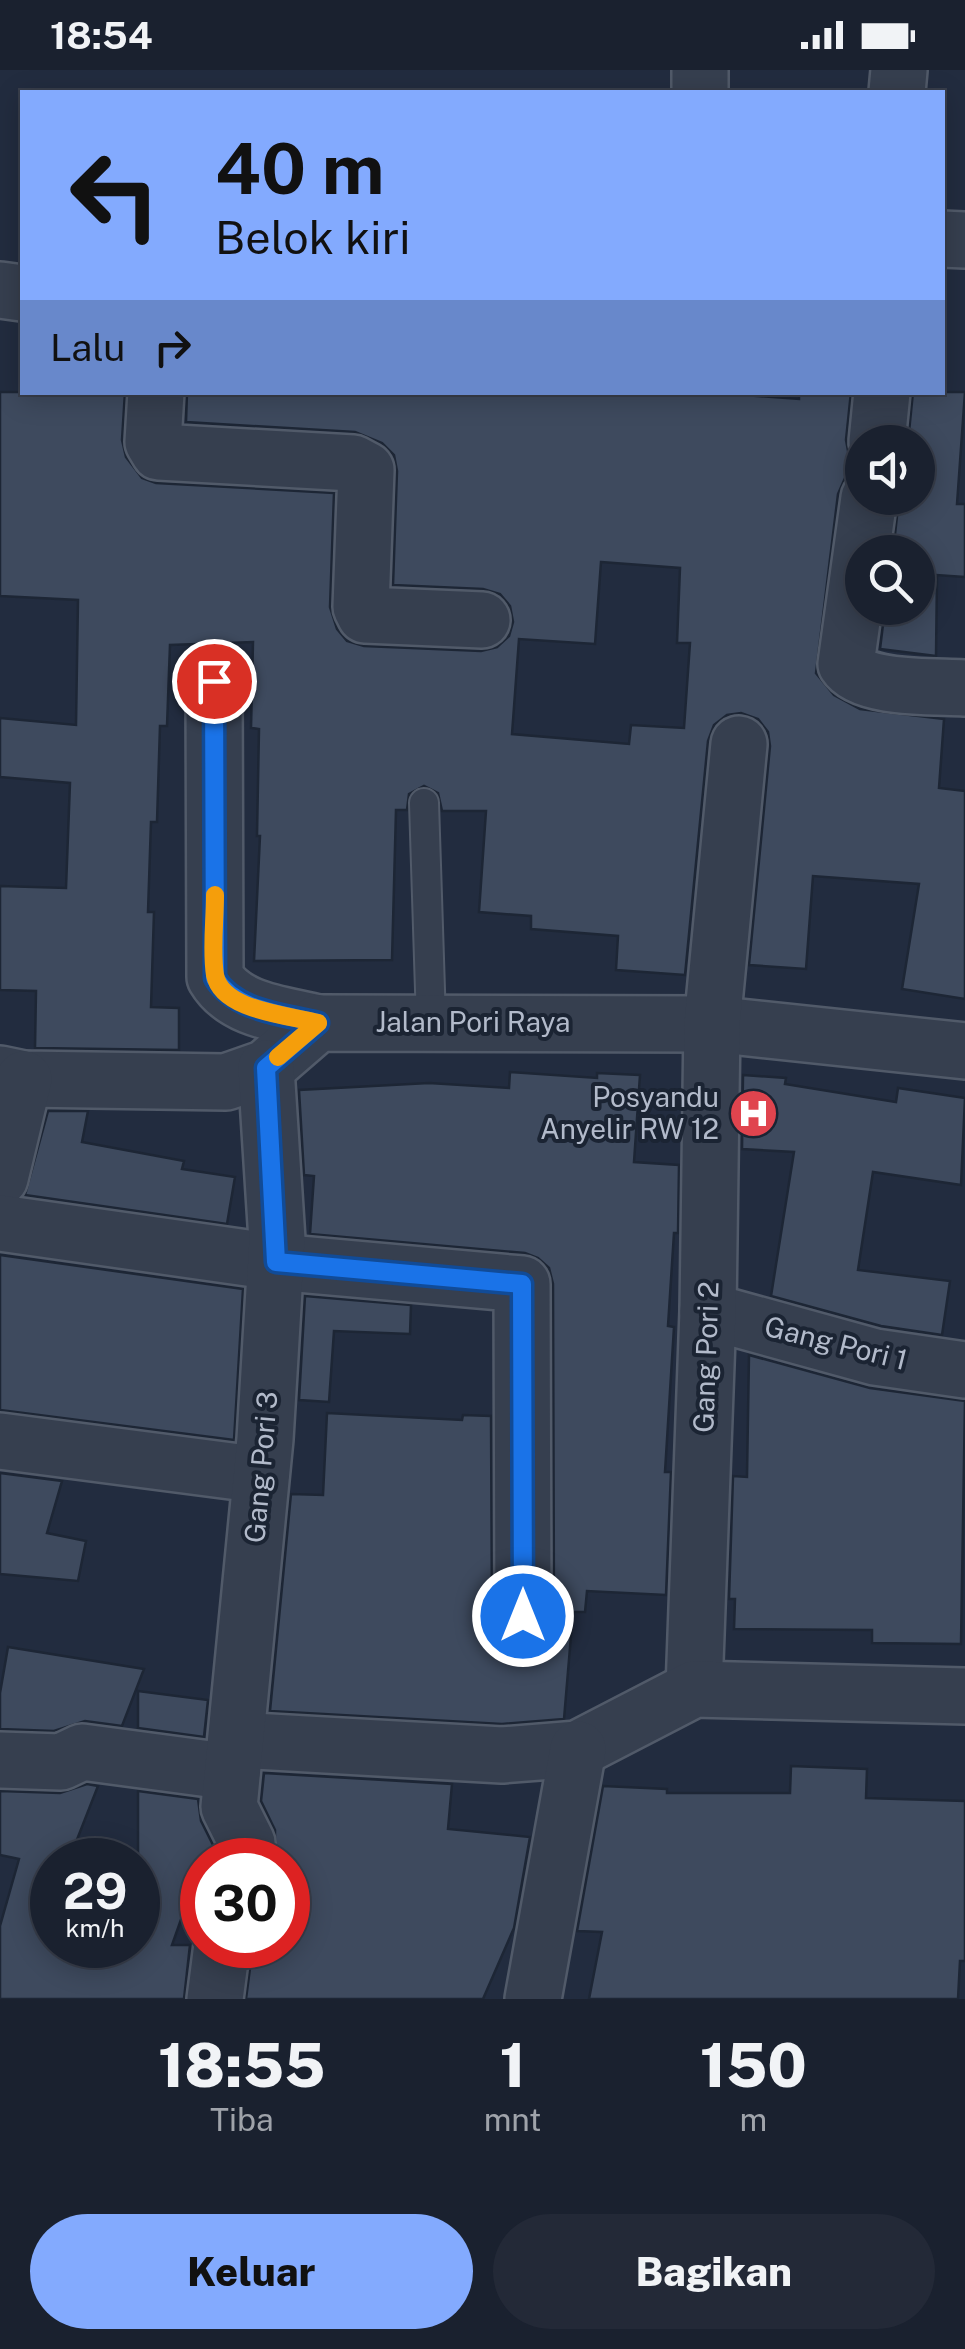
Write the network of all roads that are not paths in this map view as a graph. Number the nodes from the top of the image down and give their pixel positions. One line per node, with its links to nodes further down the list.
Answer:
1 (156, 395): 5 (street)
2 (882, 395): 3 (street)
3 (879, 425)
4 (866, 515): 7 (street)
5 (482, 620)
6 (214, 681): 11 (street, Jalan Pori Raya)
7 (965, 688)
8 (739, 744): 12 (street, Gang Pori 2)
9 (424, 803): 10 (lane)
10 (430, 1021): 11 (street, Jalan Pori Raya); 12 (street, Jalan Pori Raya)
11 (318, 1023): 14 (street)
12 (712, 1024): 13 (street, Jalan Pori Raya); 19 (street, Gang Pori 2)
13 (965, 1051)
14 (266, 1068): 15 (street); 18 (street, Gang Pori 3)
15 (12, 1076): 16 (street)
16 (0, 1178)
17 (0, 1223): 18 (street)
18 (276, 1262): 22 (street, Gang Pori 3); 23 (street)
19 (708, 1311): 20 (street, Gang Pori 1); 24 (street, Gang Pori 2)
20 (965, 1370)
21 (0, 1440): 22 (street)
22 (260, 1475): 27 (street, Gang Pori 3)
23 (523, 1616)
24 (694, 1690): 25 (street); 26 (street)
25 (965, 1696)
26 (578, 1748): 27 (street); 32 (street)
27 (234, 1756): 28 (street); 29 (street, Gang Pori 3)
28 (0, 1760)
29 (244, 1838)
30 (219, 1968): 31 (street)
31 (215, 1999)
32 (533, 1999)

